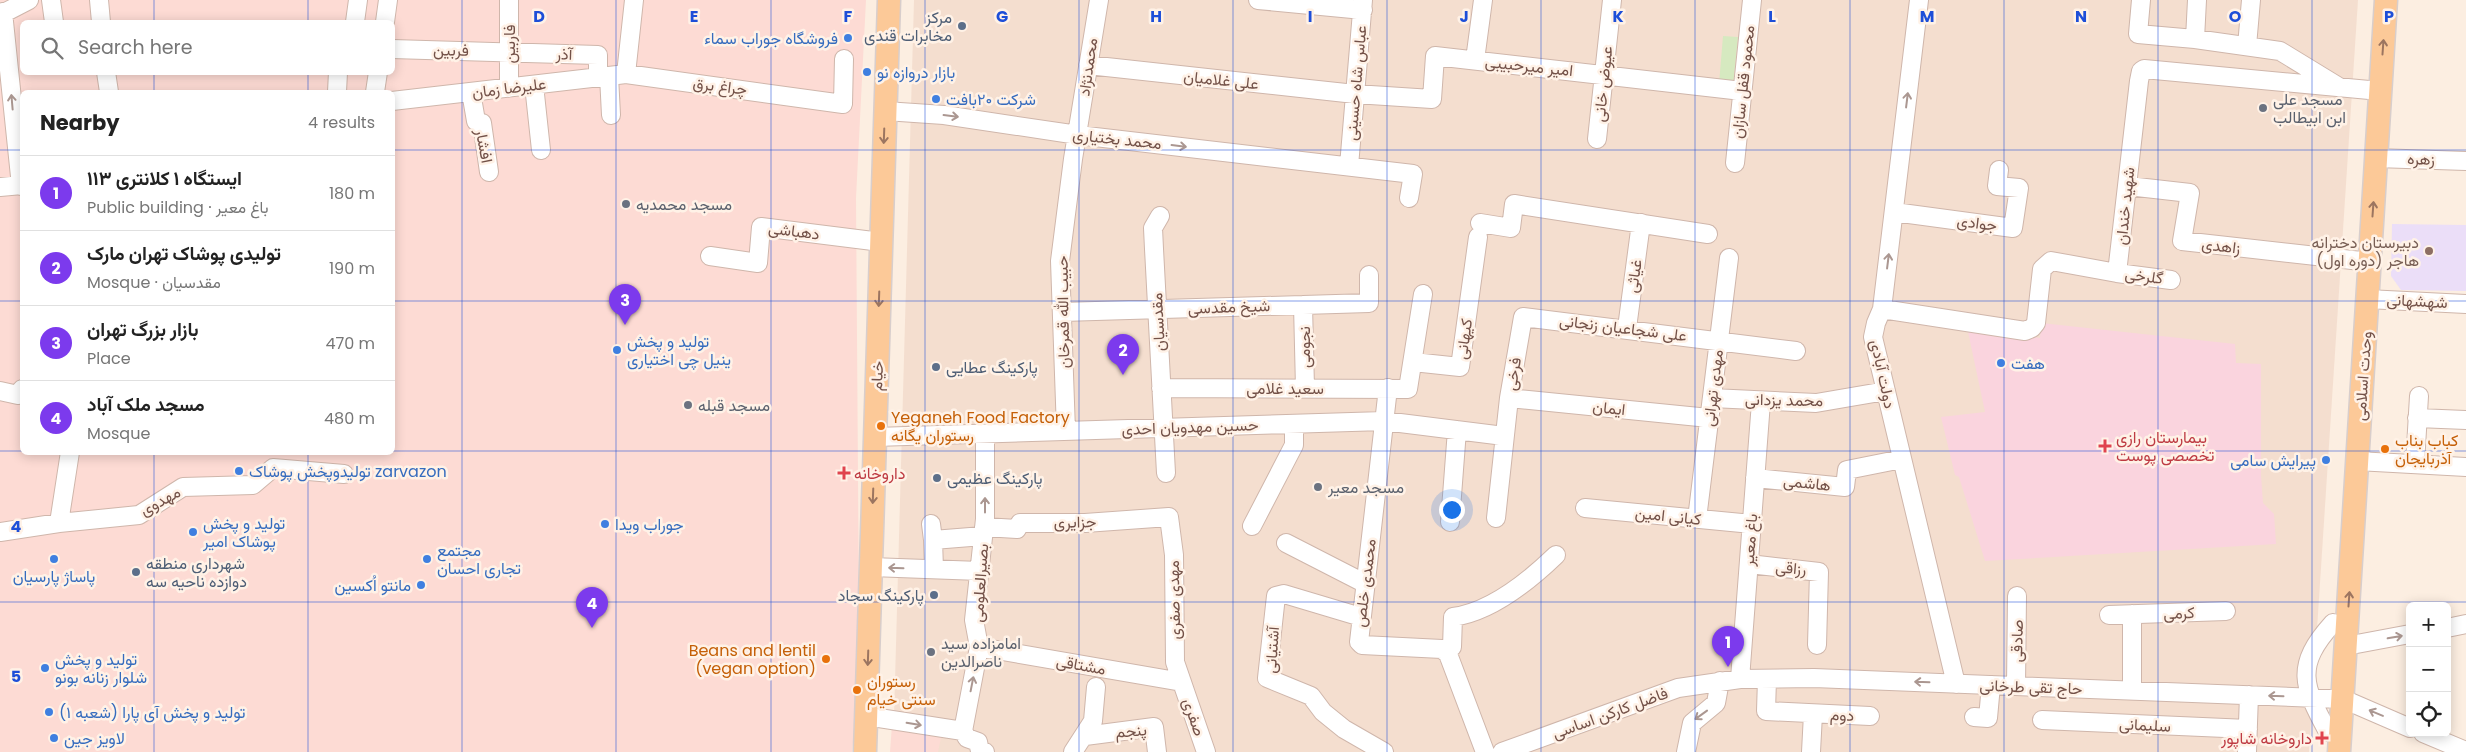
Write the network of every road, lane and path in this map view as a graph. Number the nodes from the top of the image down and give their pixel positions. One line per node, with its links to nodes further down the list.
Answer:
1 (29, 0): 20 (street)
2 (51, 0): 21 (street)
3 (99, 0): 22 (street)
4 (358, 0): 23 (street)
5 (388, 0): 24 (street)
6 (509, 0): 29 (street, فاربین)
7 (634, 0): 33 (street)
8 (889, 0): 50 (main road, خیام)
9 (1099, 0): 32 (street, محمدنژاد)
10 (1258, 0): 19 (street)
11 (1483, 0): 31 (street)
12 (1612, 0): 37 (street, عیوض خانی)
13 (1752, 0): 45 (street, محمود قفل سازان)
14 (1919, 0): 66 (street, دولت آبادی, one-way to 14)
15 (2141, 0): 25 (street)
16 (2197, 0): 25 (street)
17 (2251, 0): 26 (street)
18 (2386, 0): 46 (main road, وحدت اسلامی, one-way to 18)
19 (1363, 5): 48 (street, عباس شاه حسینی)
20 (2, 13): 27 (street)
21 (54, 20)
22 (101, 20)
23 (355, 20)
24 (385, 20)
25 (2195, 39): 26 (street)
26 (2247, 46): 41 (street)
27 (4, 48): 60 (street, one-way to 27)
28 (395, 49): 29 (street, فربین)
29 (509, 52): 38 (street, آذر); 40 (street, فاربین)
30 (844, 59): 33 (street, چراغ برق)
31 (1475, 60): 37 (street, امیر میرحبیبی); 48 (street, امیر میرحبیبی)
32 (1088, 65): 48 (street, علی غلامیان); 52 (street, محمدنژاد)
33 (626, 74): 38 (street, علیرضا زمان)
34 (106, 75): 42 (street)
35 (338, 75): 43 (street)
36 (378, 75): 44 (street)
37 (1605, 75): 45 (street, امیر میرحبیبی); 53 (street, عیوض خانی)
38 (604, 77): 39 (street, علیرضا زمان); 51 (street)
39 (534, 85): 40 (street, علیرضا زمان); 54 (street)
40 (509, 88): 47 (street, علیرضا زمان)
41 (2342, 89): 46 (street, شهید خندان); 63 (street, شهید خندان)
42 (109, 90)
43 (337, 90)
44 (375, 90)
45 (1742, 91): 57 (street, محمود قفل سازان)
46 (2372, 91): 55 (main road, وحدت اسلامی)
47 (471, 92): 49 (street, علیرضا زمان); 61 (street, افشار)
48 (1355, 94): 58 (street, عباس شاه حسینی)
49 (395, 101)
50 (885, 111): 52 (street, محمد بختیاری, one-way to 52); 70 (main road, خیام, one-way to 70)
51 (611, 115)
52 (1078, 135): 58 (street, محمد بختیاری, one-way to 58); 83 (street, حبیب الله قمرخان)
53 (1597, 138)
54 (541, 150)
55 (2376, 158): 56 (street, زهره); 73 (main road, وحدت اسلامی, one-way to 55)
56 (2466, 161)
57 (1735, 163)
58 (1349, 166): 65 (street, محمد بختیاری)
59 (1999, 170): 66 (street, جوادی)
60 (20, 171)
61 (489, 172)
62 (20, 186): 64 (street)
63 (2128, 186): 73 (street, زاهدی); 74 (street, شهید خندان)
64 (0, 187)
65 (1409, 198)
66 (1894, 212): 82 (street, دولت آبادی, one-way to 66)
67 (1160, 216): 81 (street, مقدسیان)
68 (1641, 223): 69 (street); 85 (street, غیاثی); 88 (street, کیهانی)
69 (1708, 234)
70 (881, 242): 71 (street, دهباشی); 109 (main road, خیام, one-way to 109)
71 (710, 256)
72 (1729, 258): 86 (street, مهدی تهرانی)
73 (2370, 262): 78 (main road, وحدت اسلامی)
74 (2117, 272): 76 (street, گلرخی); 82 (street)
75 (1369, 275): 80 (street, شیخ مقدسی)
76 (2171, 280)
77 (1424, 294): 88 (street)
78 (2368, 299): 79 (street, شهشهانی); 112 (main road, وحدت اسلامی)
79 (2466, 304)
80 (1303, 305): 81 (street, شیخ مقدسی); 91 (street, نجومی)
81 (1157, 309): 83 (street, شیخ مقدسی); 90 (street, مقدسیان)
82 (1882, 310): 93 (street, دولت آبادی)
83 (1062, 312): 106 (street, حبیب الله قمرخان)
84 (1527, 316): 85 (street, علی شجاعیان زنجانی); 96 (street, فرخی)
85 (1627, 328): 86 (street, علی شجاعیان زنجانی)
86 (1719, 340): 87 (street, علی شجاعیان زنجانی); 97 (street, مهدی تهرانی)
87 (1796, 351)
88 (1413, 362): 92 (street, سعید غلامی)
89 (1, 385): 94 (street)
90 (1161, 388): 91 (street, سعید غلامی); 104 (street, مقدسیان)
91 (1305, 388): 92 (street, سعید غلامی)
92 (1388, 388): 102 (street, محمدی خلص)
93 (1886, 391): 98 (street, محمد یزدانی); 111 (street, دولت آبادی)
94 (20, 392)
95 (2419, 396): 100 (street)
96 (1509, 398): 99 (street, ایمان); 108 (street, فرخی)
97 (1712, 398): 98 (street, محمد یزدانی); 99 (street, مهدی تهرانی)
98 (1761, 402): 117 (street, باغ معیر)
99 (1709, 418): 121 (street, مهدی تهرانی)
100 (2417, 418): 101 (street); 113 (street)
101 (2466, 420)
102 (1384, 422): 103 (street, حسین مهدویان احدی); 105 (street, حسین مهدویان احدی); 134 (street, محمدی خلص)
103 (1294, 424): 104 (street, حسین مهدویان احدی); 125 (street)
104 (1164, 428): 106 (street, حسین مهدویان احدی); 115 (street)
105 (1457, 430): 108 (street, حسین مهدویان احدی); 122 (street)
106 (1066, 431): 107 (street, حسین مهدویان احدی)
107 (985, 434): 109 (street, حسین مهدویان احدی); 127 (street, بصیرالعلومی, one-way to 107)
108 (1504, 436): 120 (street, فرخی)
109 (875, 437): 131 (main road, خیام, one-way to 131)
110 (70, 455): 123 (street)
111 (1902, 459): 117 (street, هاشمی); 152 (street, دولت آبادی)
112 (2357, 461): 113 (street); 145 (main road, وحدت اسلامی, one-way to 112)
113 (2414, 464): 114 (street)
114 (2466, 467)
115 (1166, 473)
116 (344, 474): 123 (street, مهدوی)
117 (1755, 478): 124 (street, باغ معیر)
118 (1585, 508): 121 (street, کیانی امین)
119 (1169, 517): 127 (street, جزایری); 151 (street, مهدی صفری)
120 (1496, 518)
121 (1697, 518): 124 (street, کیانی امین)
122 (1450, 522)
123 (59, 523): 126 (street, مهدوی)
124 (1752, 524): 130 (street, باغ معیر)
125 (1252, 526)
126 (0, 532)
127 (984, 532): 132 (street); 133 (street, بصیرالعلومی)
128 (1286, 543): 134 (street)
129 (1556, 555): 147 (street)
130 (1749, 564): 144 (street, رزاقی); 148 (street, باغ معیر)
131 (871, 567): 132 (street, one-way to 131); 161 (main road, خیام, one-way to 161)
132 (934, 570): 133 (street)
133 (980, 570): 146 (street, بصیرالعلومی)
134 (1366, 584): 139 (street, محمدی خلص)
135 (2017, 596): 154 (street, صادقی)
136 (2226, 611): 137 (street, کرمی)
137 (2132, 614): 138 (street, کرمی); 156 (street)
138 (2109, 615)
139 (1361, 617): 147 (street, محمدی خلص); 178 (street, آشتیانی)
140 (2333, 624): 158 (street)
141 (2466, 624): 142 (street)
142 (2451, 627)
143 (2406, 635): 145 (street, one-way to 143)
144 (1818, 645)
145 (2346, 646): 159 (main road, وحدت اسلامی)
146 (979, 647): 151 (street, مشتاقی); 167 (street, بصیرالعلومی, one-way to 146)
147 (1442, 649): 179 (street)
148 (1740, 679): 149 (street, حاج تقی طرخانی); 150 (street, حاج تقی طرخانی)
149 (1767, 679): 152 (street, حاج تقی طرخانی, one-way to 149); 160 (street, دوم)
150 (1720, 681): 180 (street, فاضل کارکن اساسی); 181 (street, one-way to 181)
151 (1182, 682): 177 (street, صفری)
152 (1956, 684): 153 (street, حاج تقی طرخانی)
153 (1991, 685): 154 (street, حاج تقی طرخانی); 163 (street)
154 (2016, 686): 156 (street, حاج تقی طرخانی)
155 (1096, 687): 169 (street)
156 (2132, 690): 157 (street, حاج تقی طرخانی)
157 (2249, 695): 158 (street, حاج تقی طرخانی, one-way to 157); 166 (street)
158 (2309, 698): 159 (street, حاج تقی طرخانی); 168 (street)
159 (2343, 699): 165 (street, one-way to 159); 184 (main road, وحدت اسلامی)
160 (1813, 714): 162 (street, دوم); 182 (street)
161 (866, 716): 167 (street, one-way to 167); 173 (main road, خیام)
162 (1870, 716)
163 (1974, 717)
164 (2042, 720): 166 (street, سلیمانی)
165 (2406, 726)
166 (2248, 729): 183 (street)
167 (963, 731): 174 (street)
168 (2328, 732)
169 (1085, 736): 175 (street); 176 (street, پنجم)
170 (2430, 737): 171 (street)
171 (2449, 748): 172 (street)
172 (2466, 751)
173 (865, 752)
174 (986, 752)
175 (1073, 752)
176 (1157, 752)
177 (1206, 752)
178 (1384, 752)
179 (1485, 752)
180 (1502, 752)
181 (1686, 752)
182 (1811, 752)
183 (2247, 752)
184 (2339, 752)

